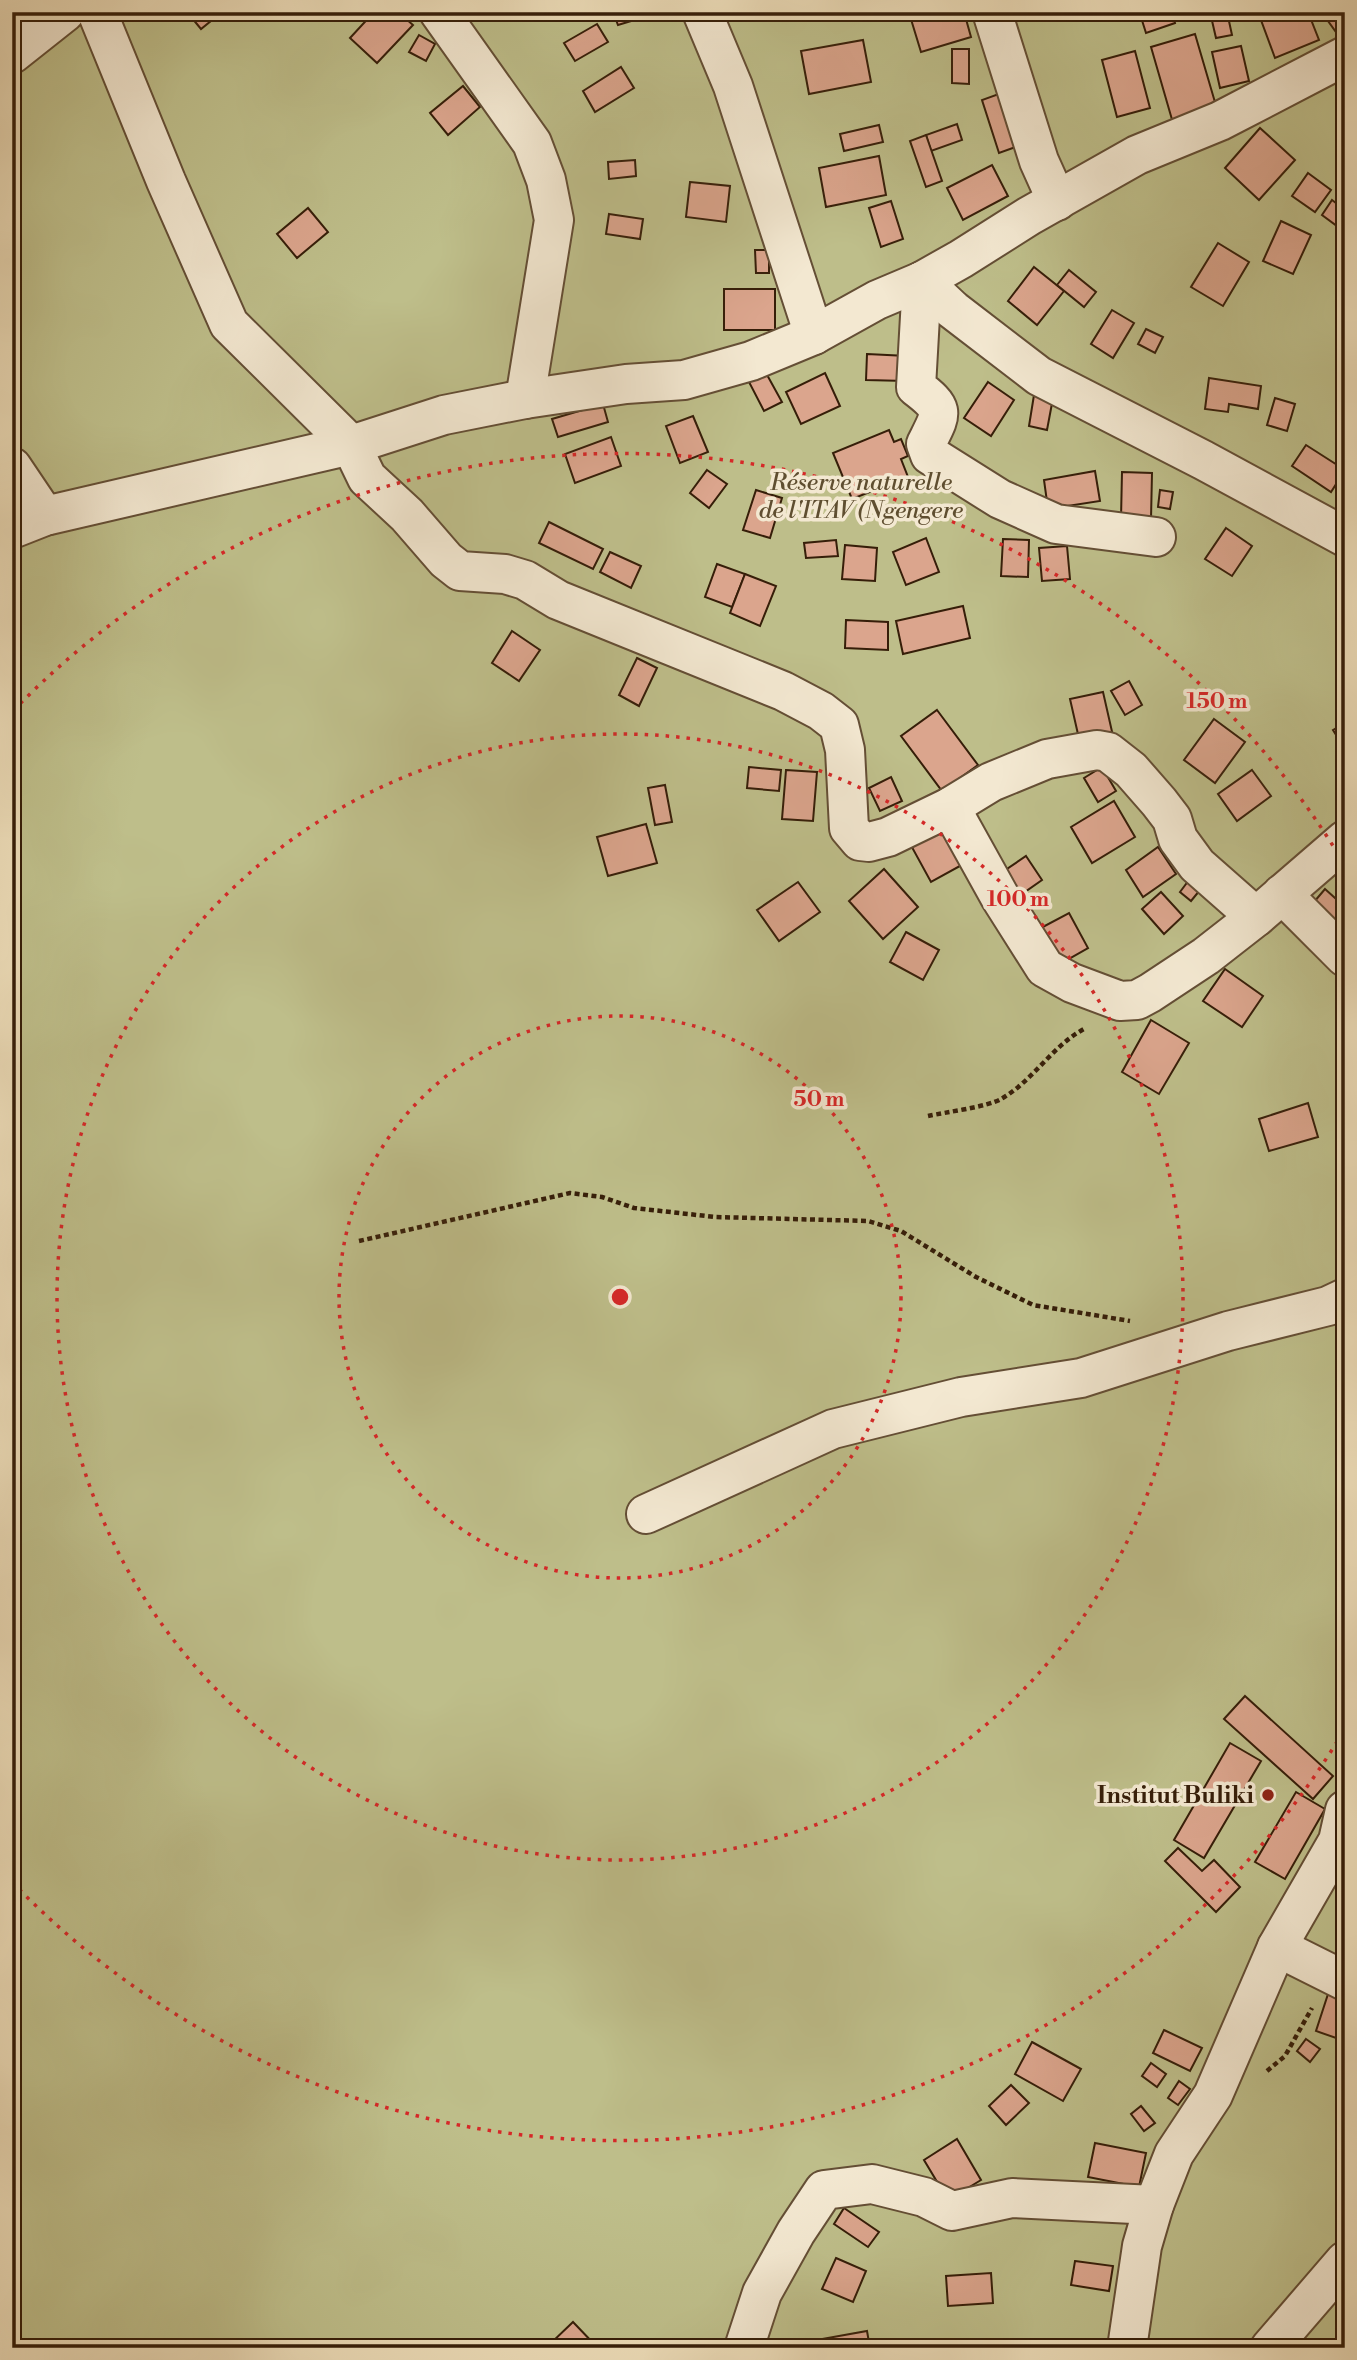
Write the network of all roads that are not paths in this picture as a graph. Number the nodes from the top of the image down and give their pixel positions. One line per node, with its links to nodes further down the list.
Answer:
1 (97, 12): 10 (street)
2 (439, 12): 9 (street)
3 (702, 12): 8 (street)
4 (992, 12): 6 (street)
5 (1345, 56): 6 (street)
6 (1057, 201): 7 (street)
7 (922, 281): 8 (street); 13 (street); 14 (street)
8 (814, 335): 9 (street)
9 (525, 399): 10 (street)
10 (351, 445): 12 (street); 15 (street)
11 (12, 467): 12 (street)
12 (29, 523)
13 (1156, 537)
14 (1345, 537)
15 (950, 807): 17 (street); 17 (street)
16 (1345, 840): 17 (street)
17 (1269, 905): 18 (street)
18 (1345, 957)
19 (1345, 1298): 20 (street)
20 (646, 1514)
21 (1345, 1810): 22 (street)
22 (1277, 1947): 23 (street); 24 (street)
23 (1345, 1981)
24 (1154, 2205): 26 (street); 27 (street)
25 (1345, 2261): 28 (street)
26 (744, 2348)
27 (1127, 2348)
28 (1270, 2348)

